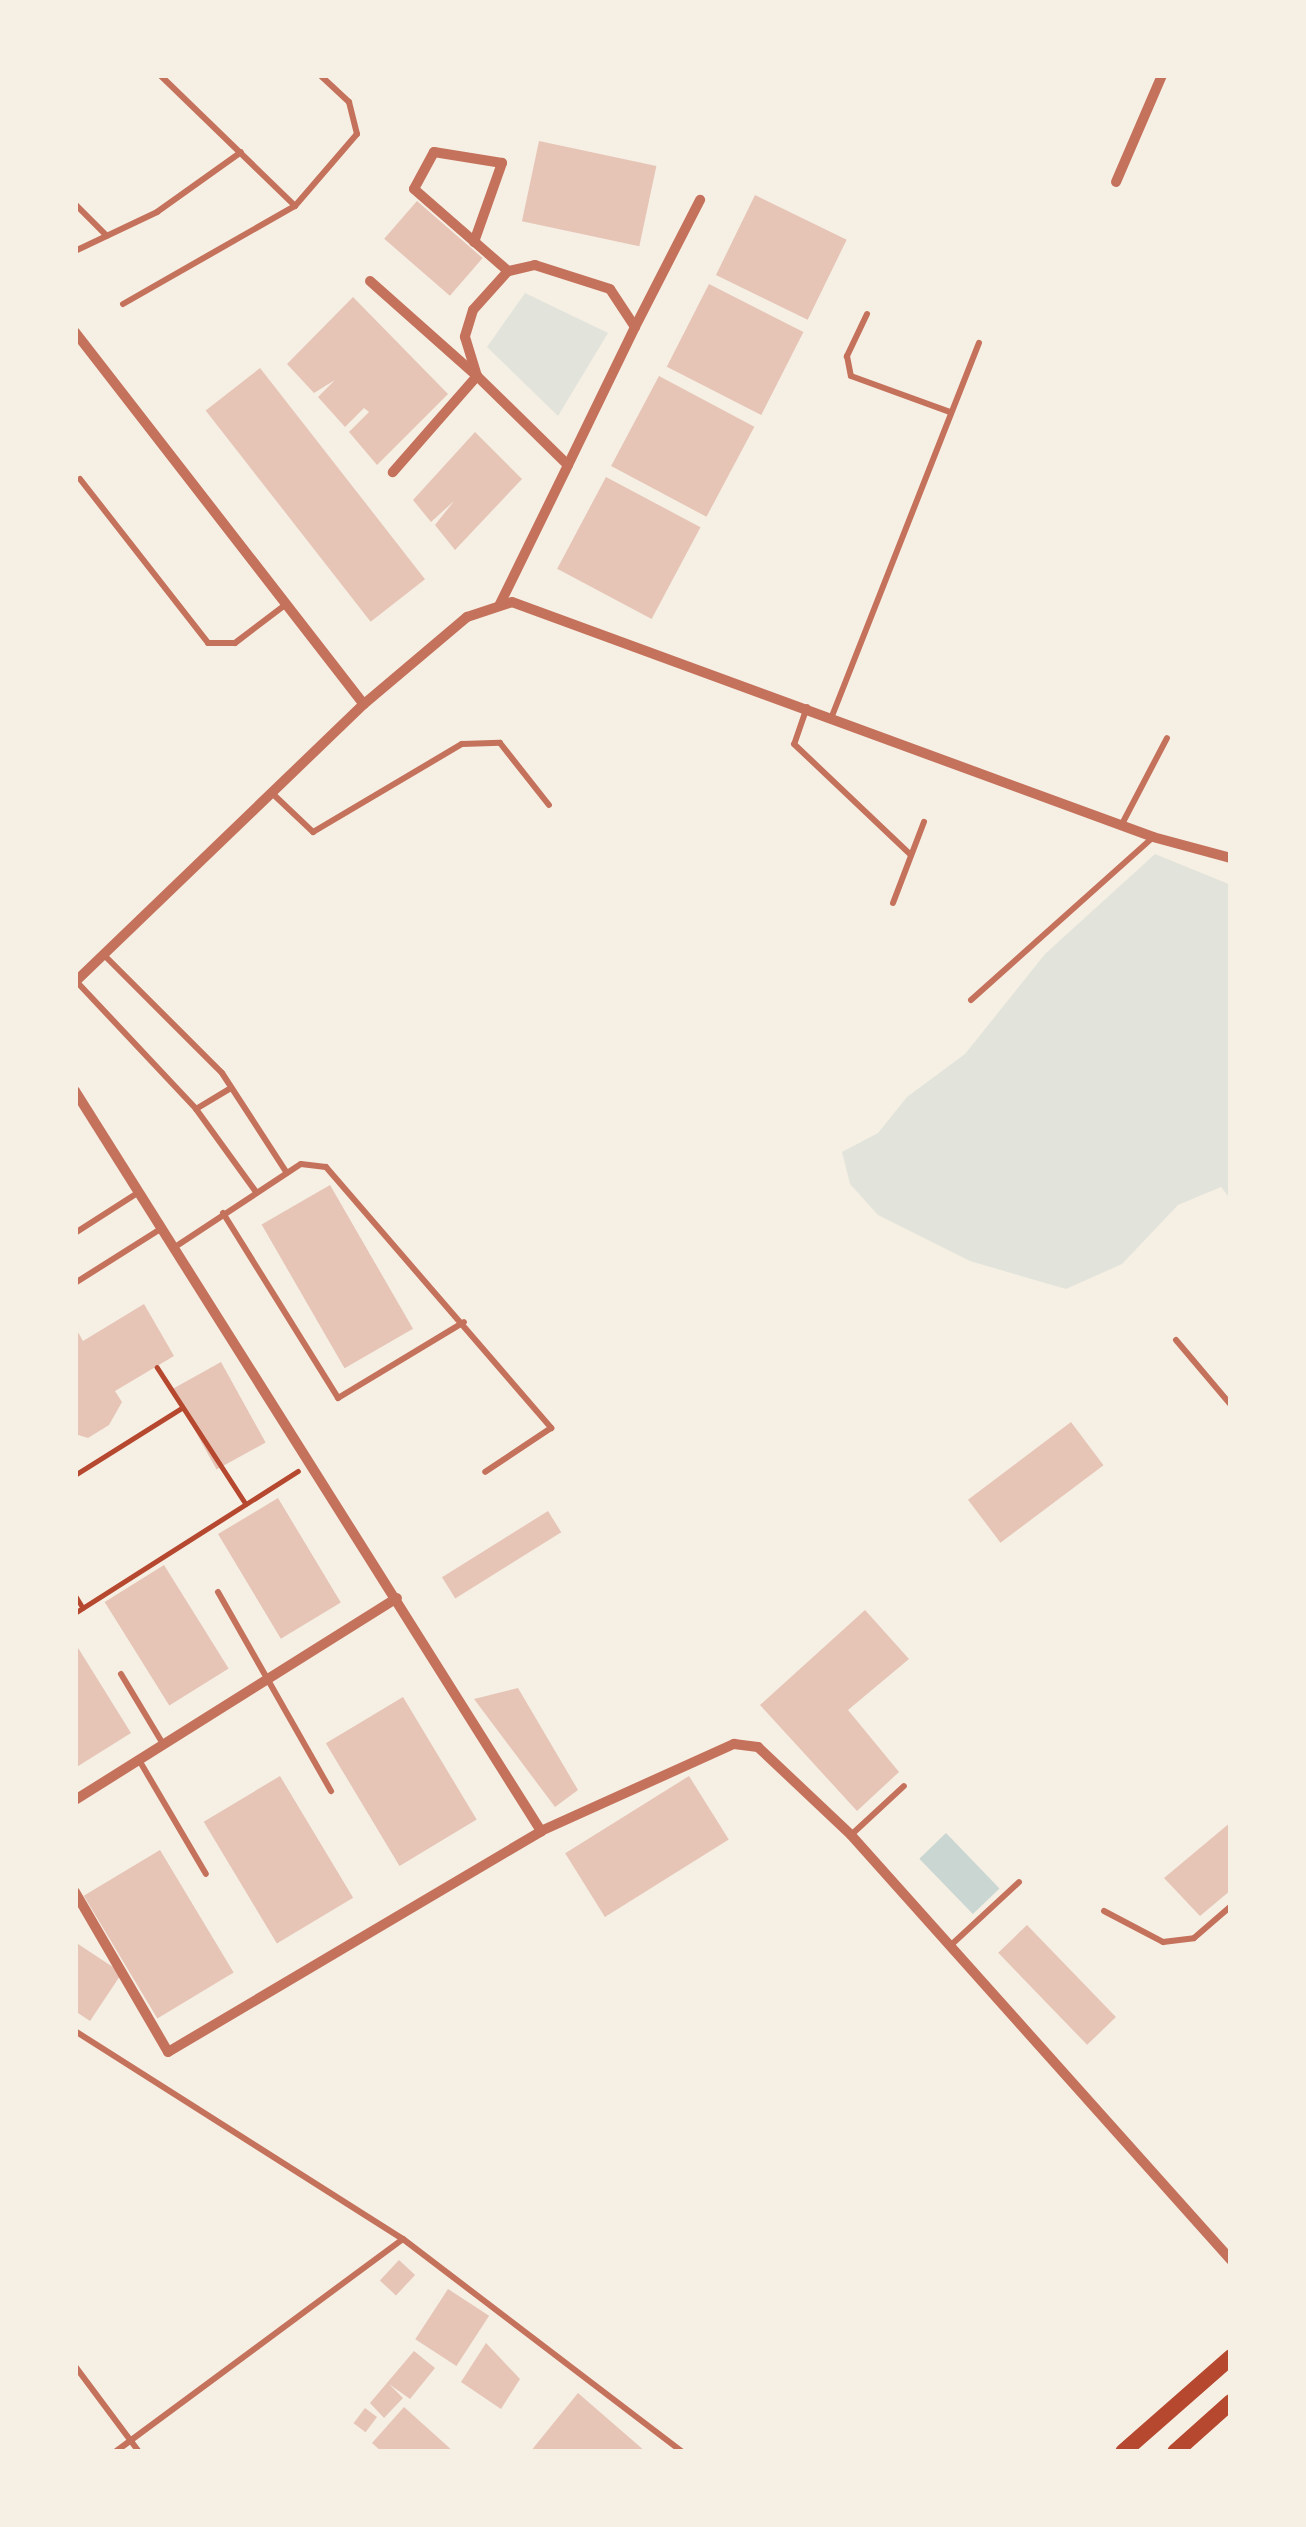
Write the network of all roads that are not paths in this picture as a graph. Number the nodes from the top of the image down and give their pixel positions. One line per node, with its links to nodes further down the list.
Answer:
1 (160, 75): 4 (lane)
2 (320, 75): 8 (lane)
3 (1162, 75): 5 (street)
4 (241, 152): 8 (lane); 9 (lane)
5 (1116, 182)
6 (700, 200): 16 (street)
7 (75, 203): 9 (lane)
8 (296, 206): 14 (lane)
9 (107, 236): 11 (lane)
10 (475, 242): 10 (street); 12 (street)
11 (75, 251)
12 (508, 271): 16 (street); 19 (street)
13 (370, 281): 19 (street)
14 (123, 304)
15 (867, 314): 20 (lane)
16 (635, 327): 21 (street)
17 (75, 332): 24 (street)
18 (979, 343): 20 (lane)
19 (477, 376): 21 (street); 22 (street)
20 (950, 412): 28 (lane)
21 (568, 465): 25 (street)
22 (393, 472)
23 (80, 479): 24 (lane)
24 (285, 604): 26 (street)
25 (499, 606): 26 (street); 27 (street)
26 (364, 704): 30 (street)
27 (807, 707): 28 (street); 35 (lane)
28 (832, 716): 33 (street)
29 (1167, 738): 33 (lane)
30 (272, 793): 31 (lane); 38 (street)
31 (550, 805)
32 (924, 822): 35 (lane)
33 (1122, 824): 34 (street)
34 (1153, 837): 36 (street); 40 (lane)
35 (911, 855): 37 (lane)
36 (1231, 858)
37 (893, 903)
38 (104, 956): 39 (street); 41 (lane)
39 (76, 982): 43 (lane)
40 (971, 1000)
41 (231, 1088): 43 (lane); 44 (lane)
42 (75, 1091): 45 (street)
43 (196, 1109): 46 (lane)
44 (287, 1173): 46 (lane); 52 (lane)
45 (142, 1190): 48 (street); 49 (lane)
46 (256, 1192): 47 (lane)
47 (224, 1213): 50 (lane); 52 (lane)
48 (165, 1226): 50 (street); 51 (lane)
49 (75, 1233)
50 (178, 1245): 57 (street)
51 (75, 1283)
52 (464, 1322): 55 (lane)
53 (1176, 1340): 54 (lane)
54 (1231, 1405)
55 (485, 1472)
56 (218, 1592): 59 (lane)
57 (397, 1598): 59 (street); 65 (street)
58 (121, 1674): 60 (lane)
59 (267, 1678): 60 (street); 63 (lane)
60 (163, 1744): 61 (street)
61 (139, 1760): 64 (street); 67 (lane)
62 (904, 1786): 66 (lane)
63 (331, 1791)
64 (75, 1800)
65 (541, 1831): 66 (street); 69 (street)
66 (851, 1835): 72 (street)
67 (206, 1874)
68 (1019, 1882): 72 (lane)
69 (75, 1892)
70 (1231, 1906): 71 (lane)
71 (1104, 1911)
72 (950, 1946): 75 (street)
73 (75, 2031): 74 (lane)
74 (403, 2239): 79 (lane); 82 (lane)
75 (1231, 2260)
76 (1231, 2357): 83 (main road)
77 (75, 2366): 79 (lane)
78 (1230, 2403): 84 (main road)
79 (131, 2441): 80 (lane); 81 (lane)
80 (115, 2452)
81 (139, 2452)
82 (683, 2452)
83 (1123, 2452)
84 (1175, 2452)

